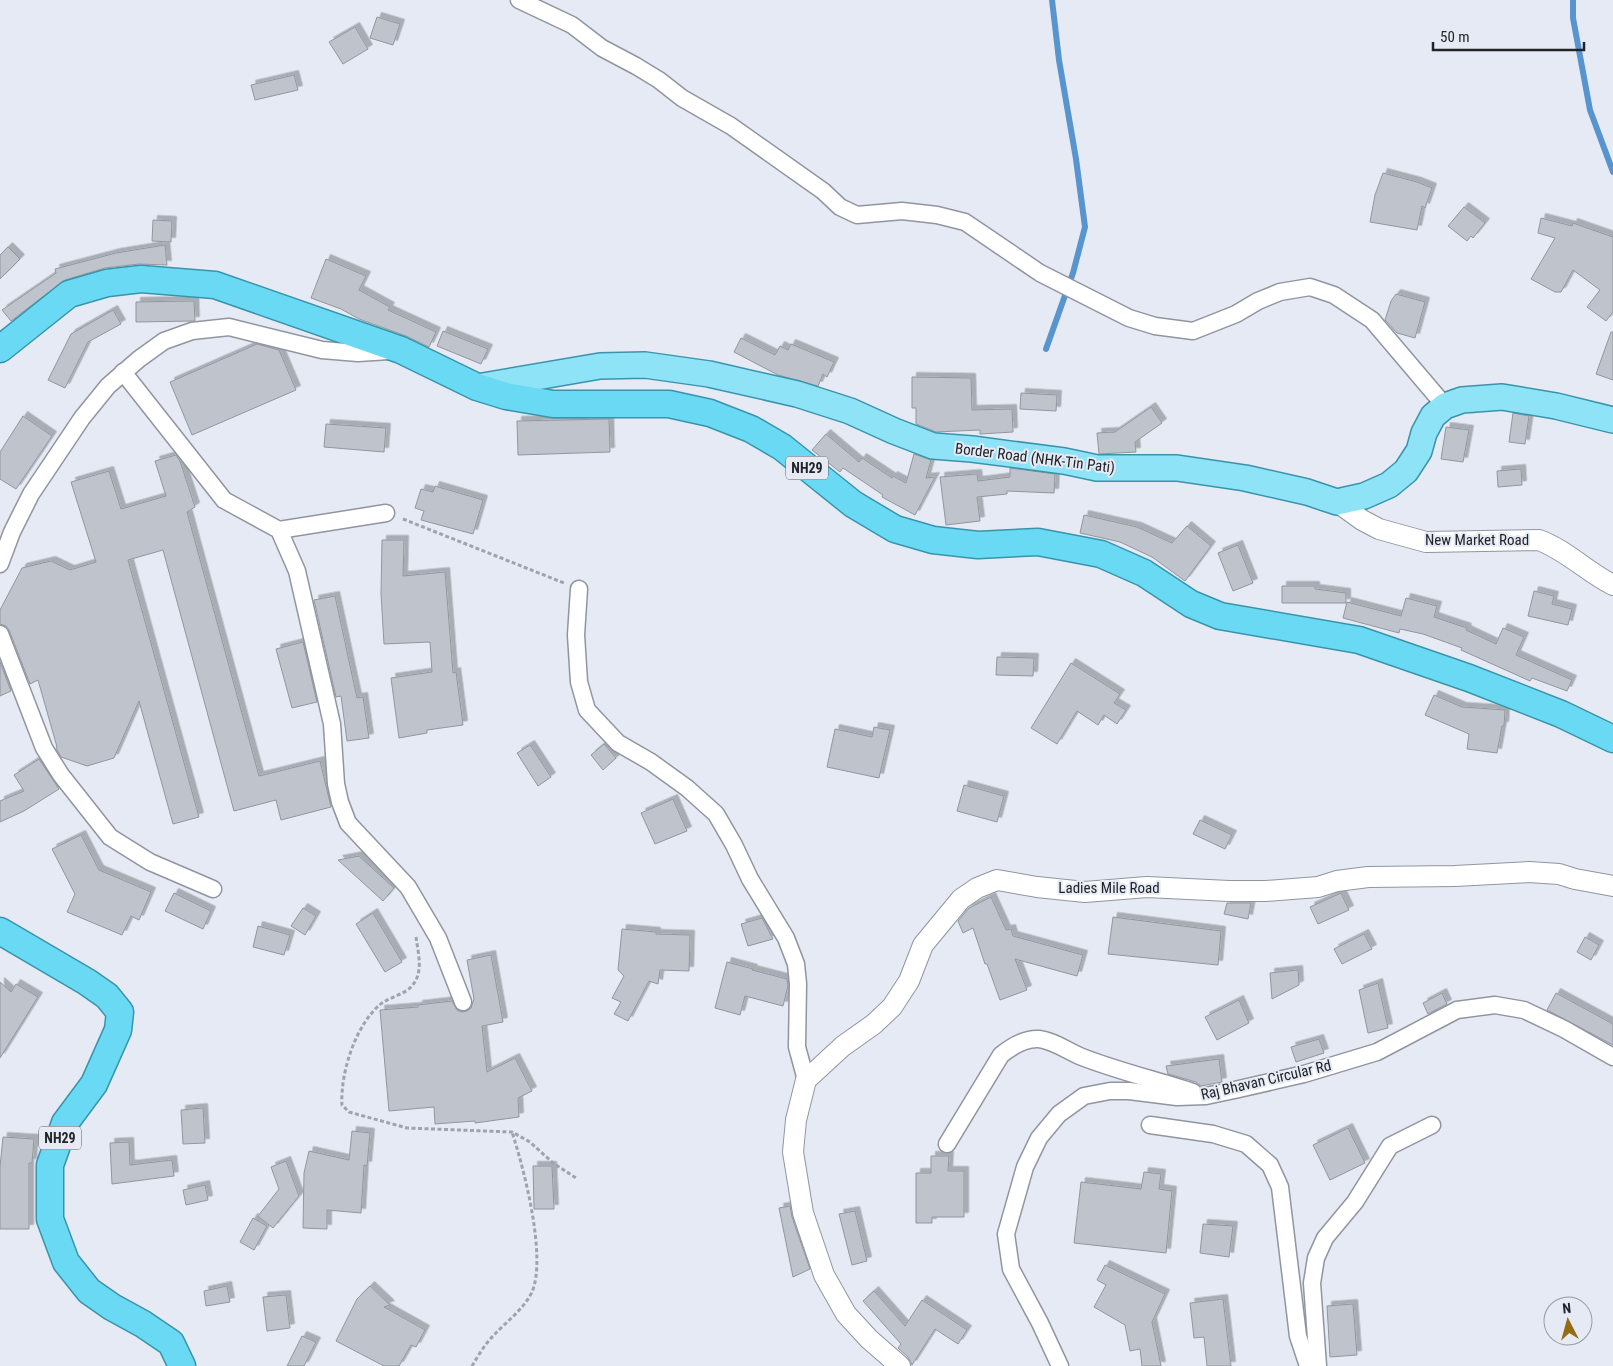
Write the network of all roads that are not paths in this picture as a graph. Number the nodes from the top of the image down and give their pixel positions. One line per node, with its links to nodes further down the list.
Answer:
1 (519, 0): 6 (street)
2 (0, 348): 3 (highway, NH29)
3 (402, 350): 4 (street); 5 (highway, NH29)
4 (123, 372): 10 (street); 11 (street)
5 (478, 386): 8 (main road, Border Road (NHK-Tin Pati)); 15 (highway, NH29)
6 (1445, 406): 7 (main road); 8 (main road)
7 (1613, 420)
8 (1337, 502): 12 (street, New Market Road)
9 (386, 513): 10 (street)
10 (279, 530): 19 (street)
11 (0, 564)
12 (1613, 585)
13 (579, 589): 21 (street)
14 (0, 634): 17 (street)
15 (1613, 739)
16 (1613, 886): 21 (street, Ladies Mile Road)
17 (213, 889)
18 (0, 931): 26 (highway, NH29)
19 (463, 1002)
20 (1613, 1057): 22 (street, Raj Bhavan Circular Rd)
21 (806, 1080): 27 (street)
22 (1206, 1096): 25 (street); 28 (street, Raj Bhavan Circular Rd)
23 (1150, 1125): 29 (street)
24 (1432, 1125): 30 (street)
25 (947, 1144)
26 (182, 1366)
27 (900, 1366)
28 (1060, 1366)
29 (1308, 1366)
30 (1318, 1366)

